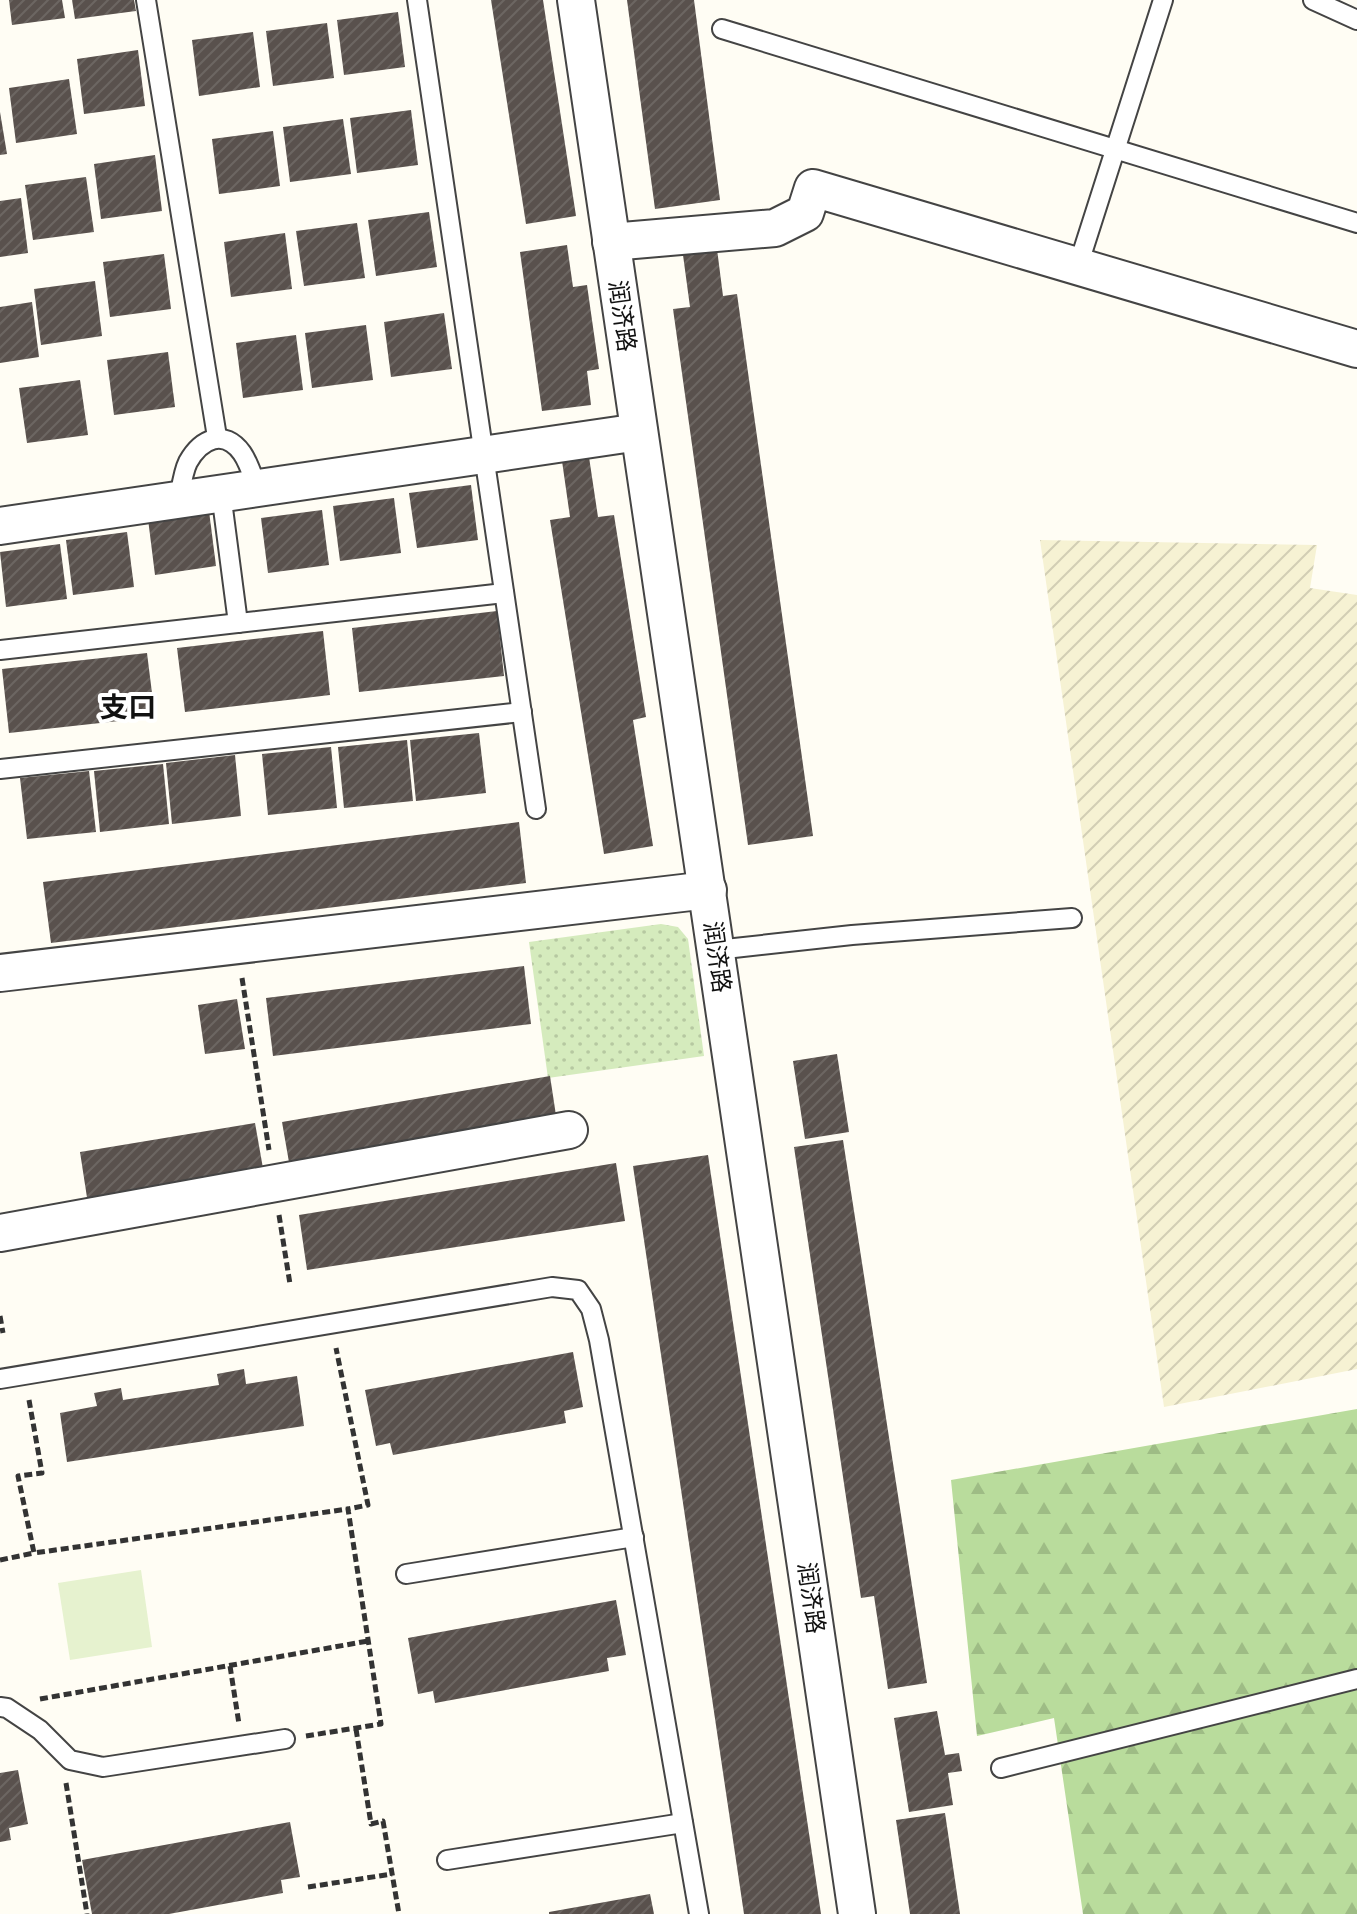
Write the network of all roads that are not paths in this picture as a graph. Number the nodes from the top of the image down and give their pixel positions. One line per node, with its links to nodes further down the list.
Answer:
1 (146, 0): 14 (lane)
2 (417, 0): 15 (lane)
3 (576, 0): 10 (street, 润济路)
4 (1163, 0): 8 (lane)
5 (1313, 0): 6 (lane)
6 (1357, 20)
7 (722, 29): 8 (lane)
8 (1114, 150): 9 (lane); 11 (lane)
9 (1357, 223)
10 (611, 242): 11 (street); 13 (street, 润济路)
11 (1078, 266): 12 (street)
12 (1357, 349)
13 (639, 432): 15 (street); 26 (street, 润济路)
14 (217, 437): 16 (lane); 18 (lane)
15 (484, 454): 16 (street); 20 (lane)
16 (257, 488): 17 (street)
17 (221, 493): 18 (street); 21 (lane)
18 (179, 499): 19 (street)
19 (0, 526)
20 (504, 593): 21 (lane); 23 (lane)
21 (238, 623): 22 (lane)
22 (0, 650)
23 (522, 712): 24 (lane); 25 (lane)
24 (0, 769)
25 (536, 809)
26 (708, 890): 28 (street, 润济路); 29 (street)
27 (1072, 918): 28 (lane)
28 (716, 950): 42 (street, 润济路)
29 (0, 973)
30 (569, 1130): 31 (street)
31 (0, 1233)
32 (0, 1379): 33 (lane)
33 (634, 1537): 34 (lane); 39 (lane)
34 (406, 1574)
35 (1357, 1679): 38 (lane)
36 (0, 1707): 37 (lane)
37 (285, 1739)
38 (1001, 1768)
39 (683, 1823): 40 (lane); 41 (lane)
40 (447, 1860)
41 (699, 1914)
42 (857, 1914)

